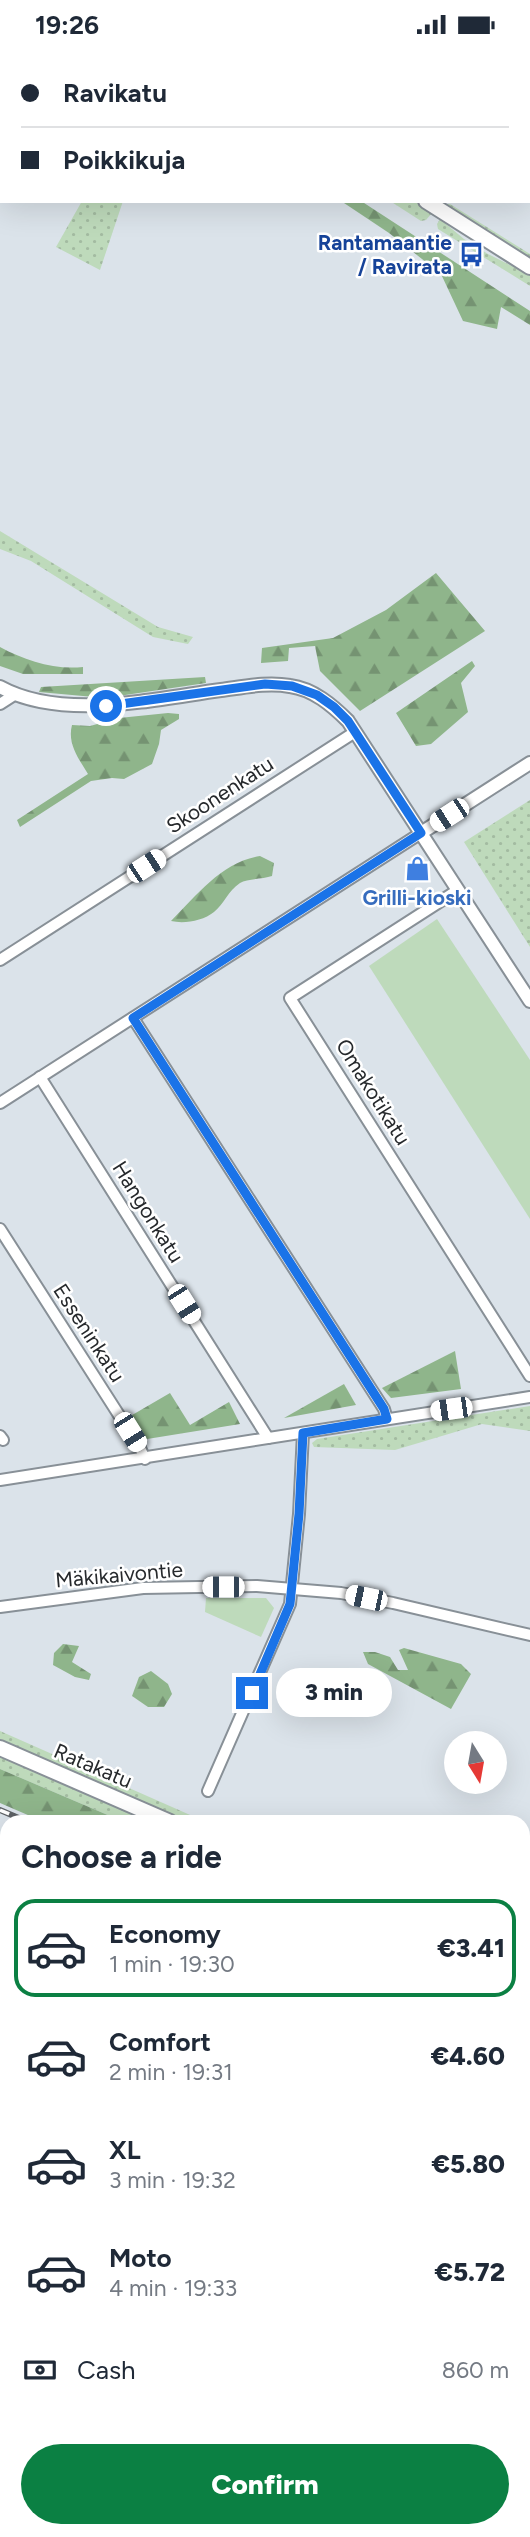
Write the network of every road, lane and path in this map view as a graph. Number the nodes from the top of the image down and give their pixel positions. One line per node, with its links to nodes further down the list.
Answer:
1 (429, 203): 2 (main road)
2 (530, 267)
3 (0, 687): 4 (street)
4 (14, 695): 5 (street); 6 (street)
5 (0, 704)
6 (355, 732): 8 (street); 10 (street, Skoonenkatu)
7 (530, 763): 8 (street)
8 (421, 833): 9 (street); 12 (street)
9 (458, 890): 11 (street); 16 (street, Omakotikatu)
10 (0, 960)
11 (530, 1001)
12 (133, 1018): 13 (street); 18 (street)
13 (40, 1077): 14 (street); 20 (street, Hangonkatu)
14 (0, 1103)
15 (0, 1229): 21 (street, Esseninkatu)
16 (530, 1376)
17 (530, 1397): 18 (street)
18 (387, 1419): 19 (street)
19 (303, 1433): 20 (street); 23 (street)
20 (268, 1438): 21 (street)
21 (145, 1459): 22 (street)
22 (0, 1480)
23 (292, 1588): 24 (street, Mäkikaivontie); 25 (street, Mäkikaivontie); 27 (street)
24 (0, 1607)
25 (530, 1635)
26 (0, 1748): 28 (main road, Ratakatu)
27 (208, 1791)
28 (154, 1815)

